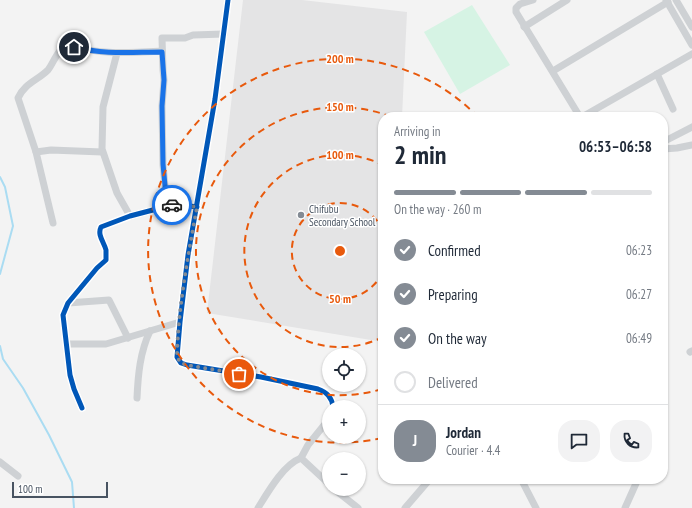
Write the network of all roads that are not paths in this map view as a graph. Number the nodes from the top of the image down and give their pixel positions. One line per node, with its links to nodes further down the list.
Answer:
1 (228, 0): 9 (street)
2 (533, 0): 7 (street)
3 (567, 0): 7 (street)
4 (676, 0): 6 (street)
5 (667, 1): 8 (street); 14 (street)
6 (691, 23): 8 (street)
7 (524, 27): 14 (street)
8 (682, 28): 10 (street)
9 (224, 34): 11 (street); 26 (street)
10 (692, 45)
11 (162, 52): 12 (street); 25 (street)
12 (117, 53): 23 (street); 24 (street)
13 (692, 54): 15 (street)
14 (553, 72): 17 (street)
15 (657, 74): 16 (street); 18 (street)
16 (673, 109)
17 (578, 112)
18 (590, 112)
19 (692, 127): 20 (street)
20 (668, 139)
21 (692, 144): 22 (street)
22 (668, 149)
23 (36, 152): 24 (street); 28 (street)
24 (102, 152): 27 (street)
25 (167, 207): 26 (street); 27 (street)
26 (197, 207): 30 (street)
27 (130, 216): 29 (street)
28 (53, 223)
29 (68, 303): 32 (street); 33 (street)
30 (180, 322): 31 (street); 35 (street)
31 (150, 331): 32 (street); 34 (street)
32 (128, 338): 33 (street)
33 (66, 344): 36 (street)
34 (137, 398)
35 (331, 400)
36 (82, 408)
37 (322, 428): 38 (street)
38 (302, 458): 41 (street); 46 (street)
39 (0, 462): 40 (street)
40 (18, 476)
41 (322, 477)
42 (426, 484): 48 (street)
43 (524, 484): 49 (street)
44 (636, 484): 50 (street)
45 (343, 496): 47 (street)
46 (258, 508)
47 (358, 508)
48 (405, 508)
49 (536, 508)
50 (625, 508)

